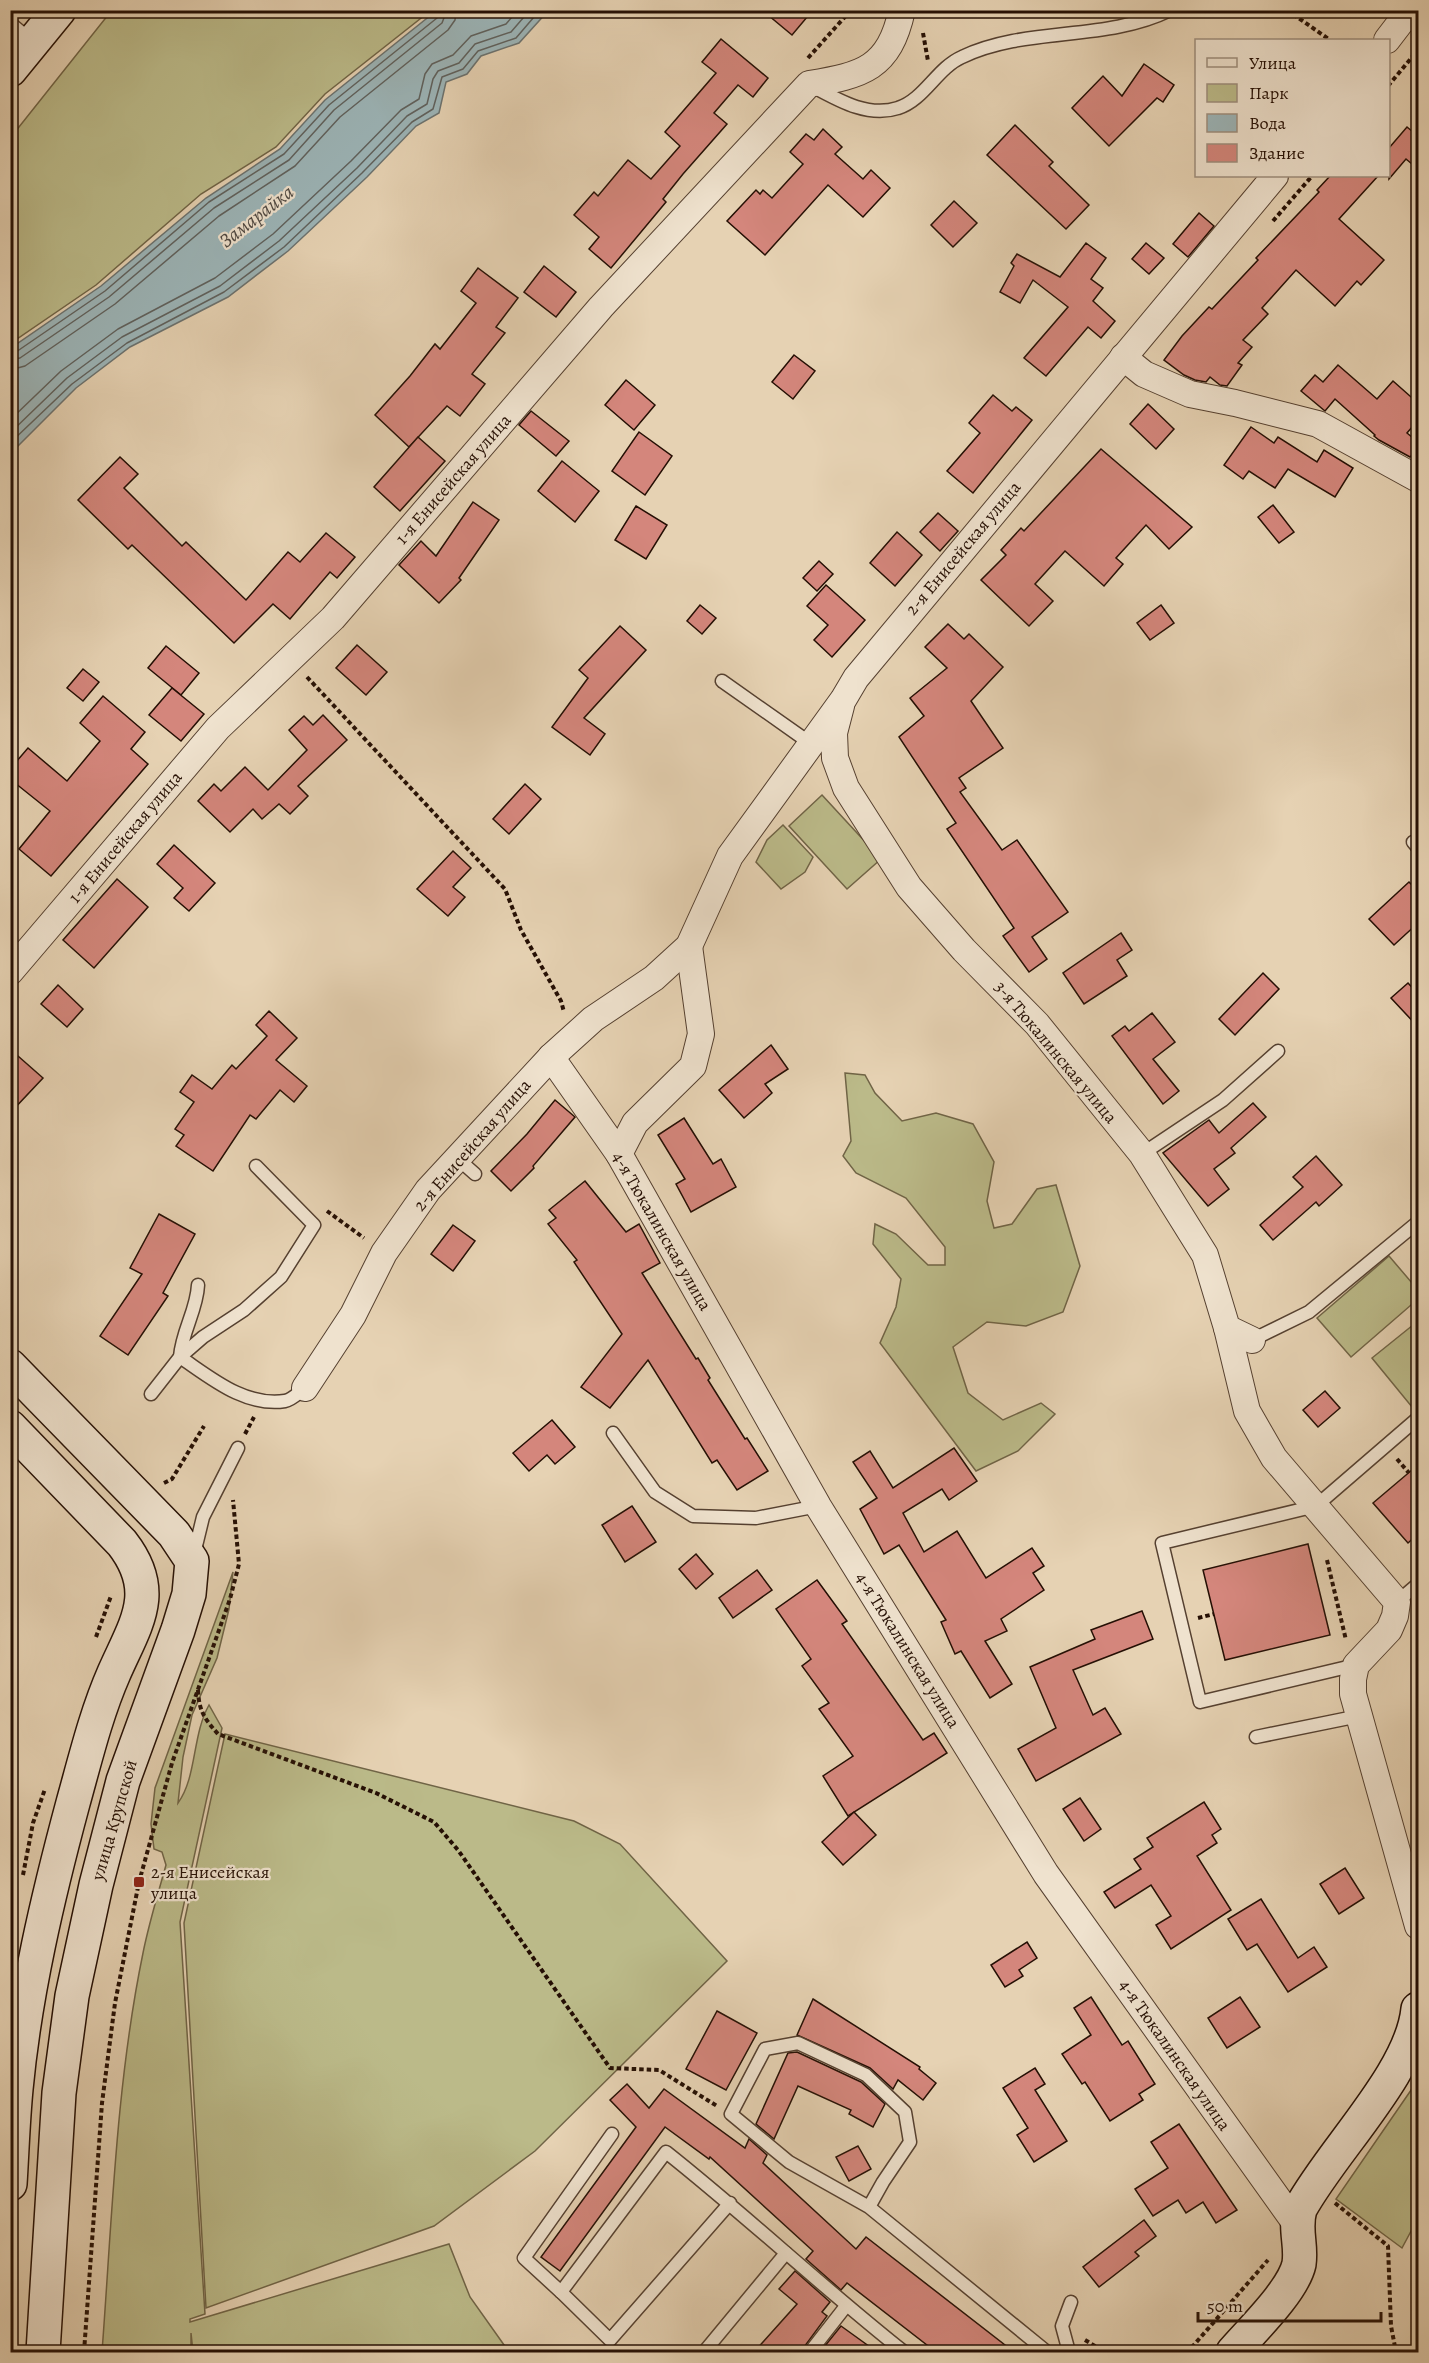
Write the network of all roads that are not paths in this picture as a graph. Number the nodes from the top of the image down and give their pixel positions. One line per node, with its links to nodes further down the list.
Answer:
1 (59, 10): 5 (main road)
2 (902, 10): 8 (street)
3 (1170, 10): 8 (lane)
4 (1410, 10): 6 (street)
5 (22, 33): 7 (main road)
6 (1388, 39)
7 (10, 70)
8 (809, 84): 16 (street, 1-я Енисейская улица)
9 (1274, 177): 10 (street, 2-я Енисейская улица)
10 (1123, 357): 11 (street); 13 (street, 2-я Енисейская улица)
11 (1419, 479)
12 (722, 681): 14 (lane)
13 (843, 700): 14 (street, 2-я Енисейская улица); 20 (street, 3-я Тюкалинская улица)
14 (810, 743): 15 (street, 2-я Енисейская улица)
15 (690, 946): 18 (street, 2-я Енисейская улица); 19 (street)
16 (10, 972)
17 (1278, 1051): 20 (lane)
18 (551, 1057): 19 (street, 4-я Тюкалинская улица); 28 (street, 2-я Енисейская улица)
19 (619, 1154): 34 (street, 4-я Тюкалинская улица)
20 (1142, 1154): 24 (street, 3-я Тюкалинская улица)
21 (256, 1166): 26 (lane)
22 (1419, 1222): 25 (lane)
23 (198, 1285): 26 (lane)
24 (1227, 1328): 25 (street); 35 (street, 3-я Тюкалинская улица)
25 (1252, 1340)
26 (180, 1357): 28 (lane); 29 (lane)
27 (10, 1365): 36 (main road)
28 (305, 1388)
29 (151, 1394)
30 (1419, 1418): 35 (lane)
31 (10, 1427): 45 (main road)
32 (613, 1433): 34 (lane)
33 (238, 1448): 36 (lane)
34 (818, 1506): 48 (street, 4-я Тюкалинская улица)
35 (1316, 1506): 38 (street, 3-я Тюкалинская улица); 39 (lane)
36 (192, 1561): 53 (main road, улица Крупской)
37 (1419, 1584): 38 (lane)
38 (1397, 1602): 39 (street)
39 (1351, 1653): 40 (street)
40 (1359, 1716): 41 (lane); 42 (street)
41 (1256, 1737)
42 (1419, 1926)
43 (1419, 2008): 48 (main road)
44 (612, 2134): 50 (lane)
45 (10, 2184)
46 (730, 2203): 49 (lane); 50 (lane); 50 (lane)
47 (869, 2207): 47 (lane); 57 (lane)
48 (1296, 2224): 59 (main road)
49 (786, 2253): 52 (lane); 54 (lane)
50 (561, 2292)
51 (1071, 2302): 58 (lane)
52 (846, 2306): 55 (lane); 56 (lane)
53 (44, 2352)
54 (704, 2352)
55 (810, 2352)
56 (904, 2352)
57 (1047, 2352)
58 (1069, 2352)
59 (1233, 2352)

